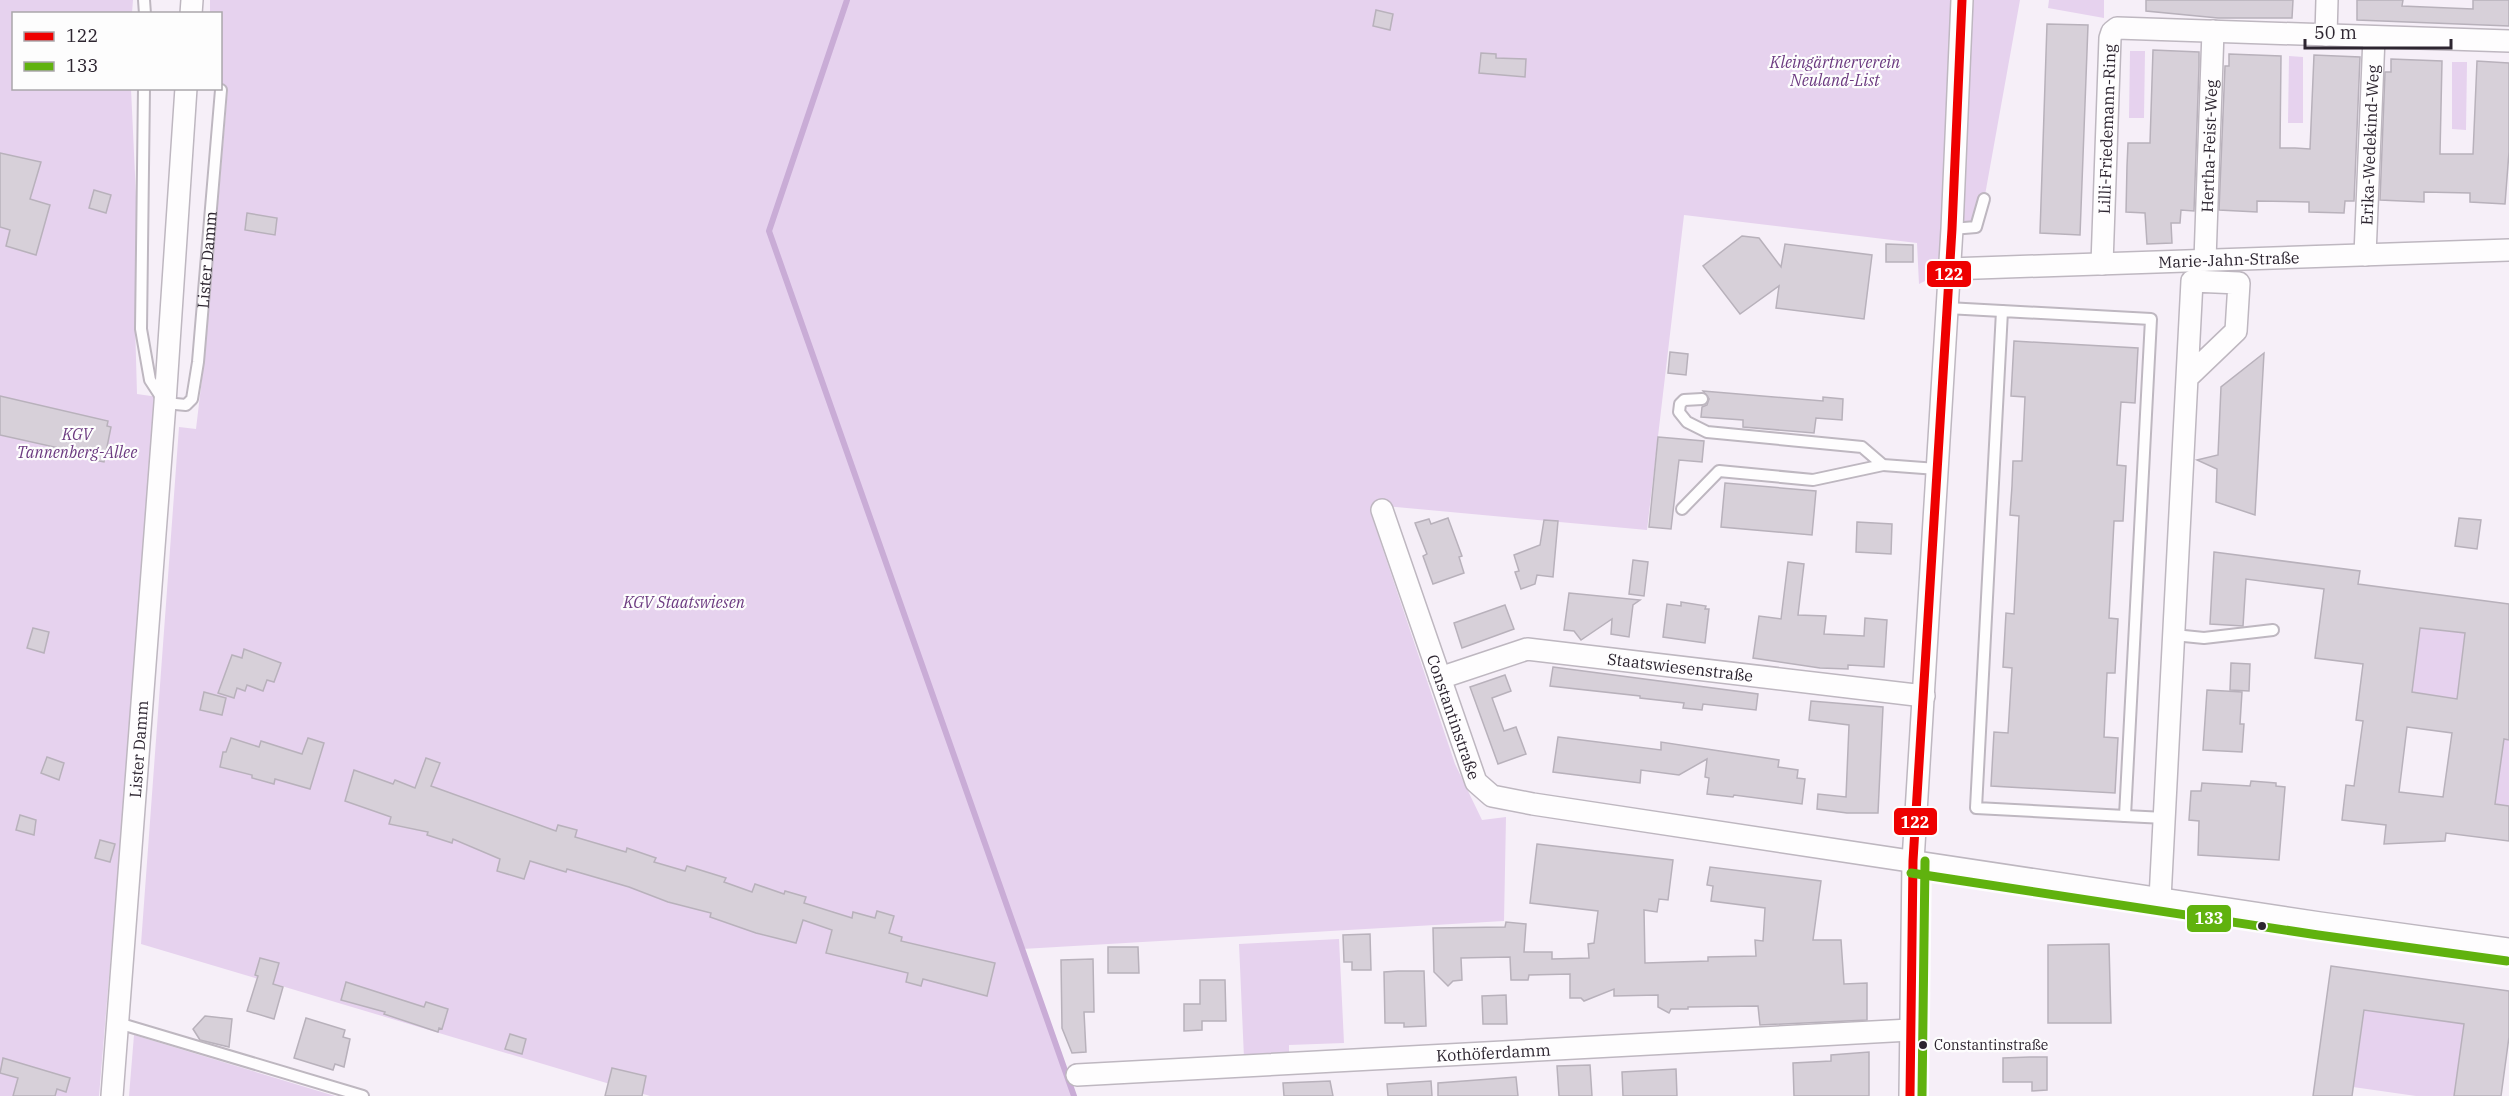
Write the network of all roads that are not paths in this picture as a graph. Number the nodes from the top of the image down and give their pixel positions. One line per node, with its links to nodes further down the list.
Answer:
1 (1962, 0): 11 (street)
2 (2327, 0): 4 (street)
3 (2213, 31): 4 (street, Lilli-Friedemann-Ring); 14 (street, Hertha-Feist-Weg); 15 (street, Lilli-Friedemann-Ring)
4 (2326, 35): 5 (street, Lilli-Friedemann-Ring)
5 (2374, 37): 6 (street, Lilli-Friedemann-Ring); 13 (street, Erika-Wedekind-Weg)
6 (2509, 41)
7 (144, 90): 21 (lane)
8 (186, 90): 21 (street, Lister Damm)
9 (221, 90): 21 (lane, Lister Damm)
10 (1984, 199): 11 (lane)
11 (1952, 229): 16 (street)
12 (2509, 250): 13 (street, Marie-Jahn-Straße)
13 (2365, 255): 14 (street, Marie-Jahn-Straße)
14 (2205, 260): 15 (street, Marie-Jahn-Straße)
15 (2102, 264): 16 (street, Marie-Jahn-Straße)
16 (1949, 269): 17 (street)
17 (1947, 308): 18 (lane); 23 (street)
18 (2002, 311): 30 (lane); 30 (lane)
19 (2188, 377): 27 (street)
20 (1702, 399): 22 (lane)
21 (165, 404): 35 (street, Lister Damm)
22 (1883, 465): 23 (lane); 24 (lane)
23 (1937, 469): 29 (street)
24 (1682, 509)
25 (1382, 510): 28 (street, Constantinstraße)
26 (2274, 630): 27 (lane)
27 (2174, 635): 31 (street)
28 (1440, 678): 29 (street, Staatswiesenstraße); 32 (street, Constantinstraße)
29 (1924, 696): 32 (street)
30 (2125, 816): 31 (lane)
31 (2164, 818): 33 (street)
32 (1913, 861): 33 (street, Constantinstraße); 36 (street)
33 (2160, 899): 34 (street, Constantinstraße)
34 (2509, 948)
35 (118, 1023): 38 (street, Lister Damm); 39 (lane)
36 (1910, 1030): 37 (street, Kothöferdamm); 40 (street)
37 (1077, 1075)
38 (112, 1096)
39 (363, 1096)
40 (1910, 1096)

